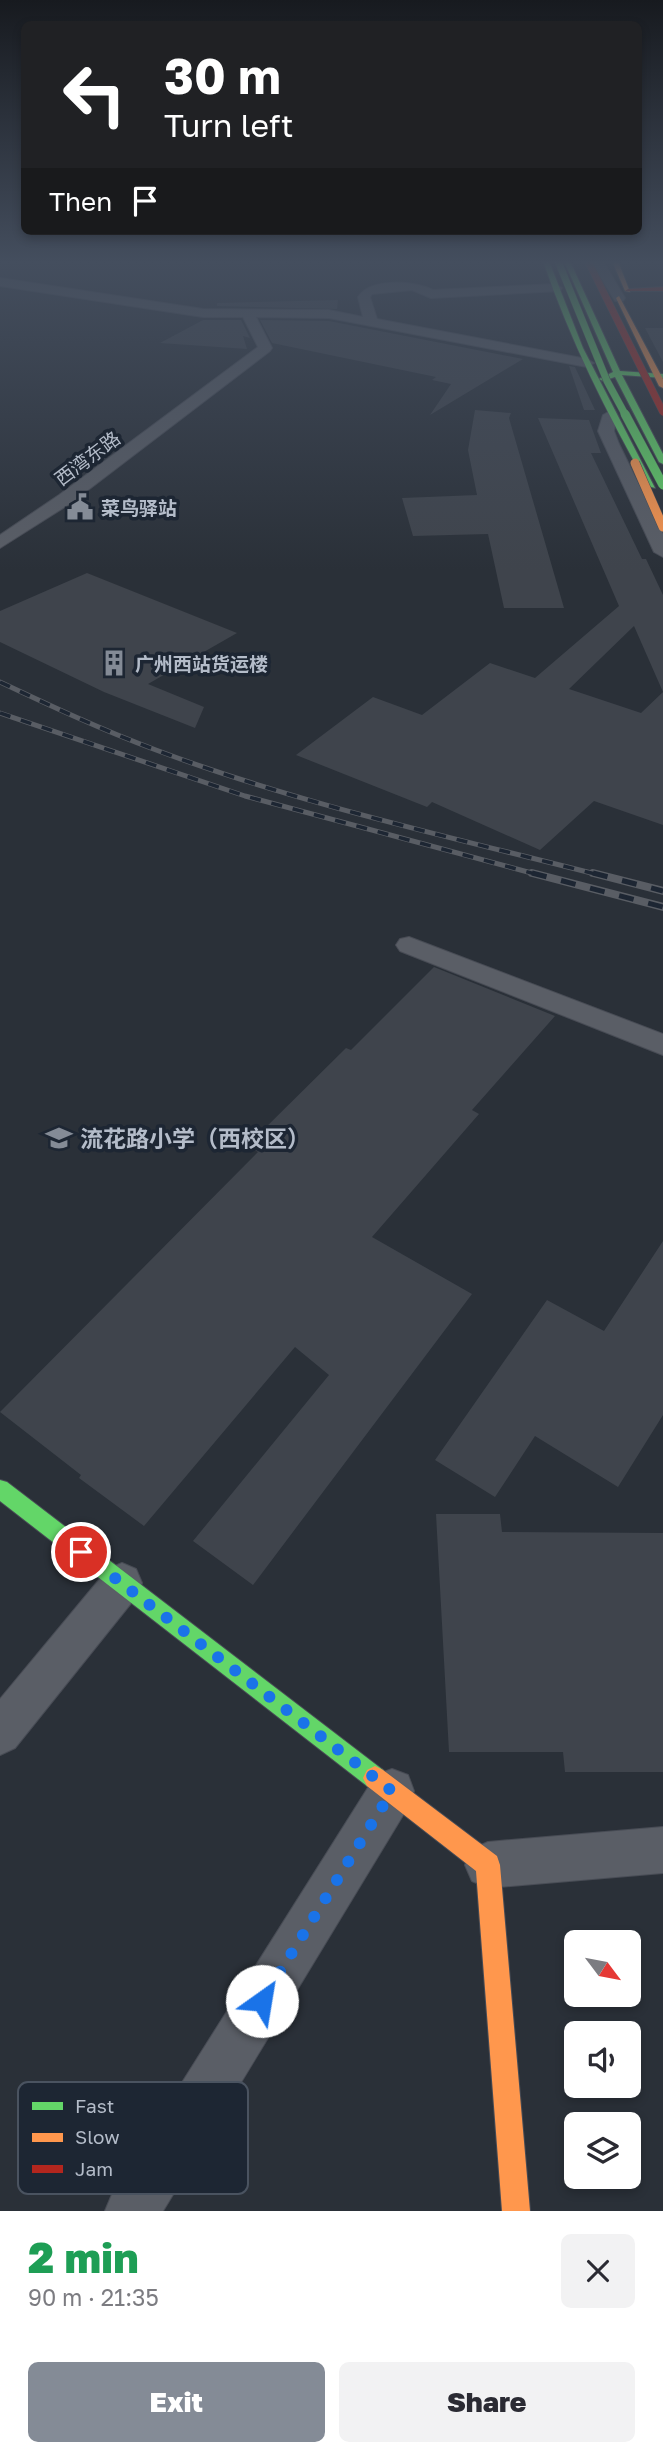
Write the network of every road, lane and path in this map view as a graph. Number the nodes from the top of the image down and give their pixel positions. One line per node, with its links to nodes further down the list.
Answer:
1 (244, 364): 18 (street, 西湾东路)
2 (590, 364): 10 (main road)
3 (590, 364): 10 (main road)
4 (623, 364): 10 (main road)
5 (623, 364): 10 (main road)
6 (626, 364): 10 (main road, bridge)
7 (630, 364): 10 (main road, bridge)
8 (633, 364): 10 (main road, bridge)
9 (635, 364): 10 (main road)
10 (638, 382): 11 (main road, bridge); 12 (main road); 12 (main road); 13 (main road); 14 (main road); 15 (main road, bridge); 17 (main road, bridge)
11 (663, 412)
12 (610, 415): 16 (main road); 19 (street)
13 (663, 432)
14 (663, 462)
15 (663, 485)
16 (663, 506)
17 (663, 527)
18 (0, 543)
19 (663, 552)
20 (409, 946): 21 (street)
21 (663, 1045)
22 (0, 1489): 23 (main road)
23 (122, 1583): 24 (street); 25 (main road)
24 (0, 1733)
25 (392, 1791): 27 (main road); 28 (street)
26 (663, 1850): 27 (street)
27 (488, 1865): 31 (main road)
28 (212, 2082)
29 (143, 2194): 30 (street)
30 (132, 2211)
31 (516, 2211)

